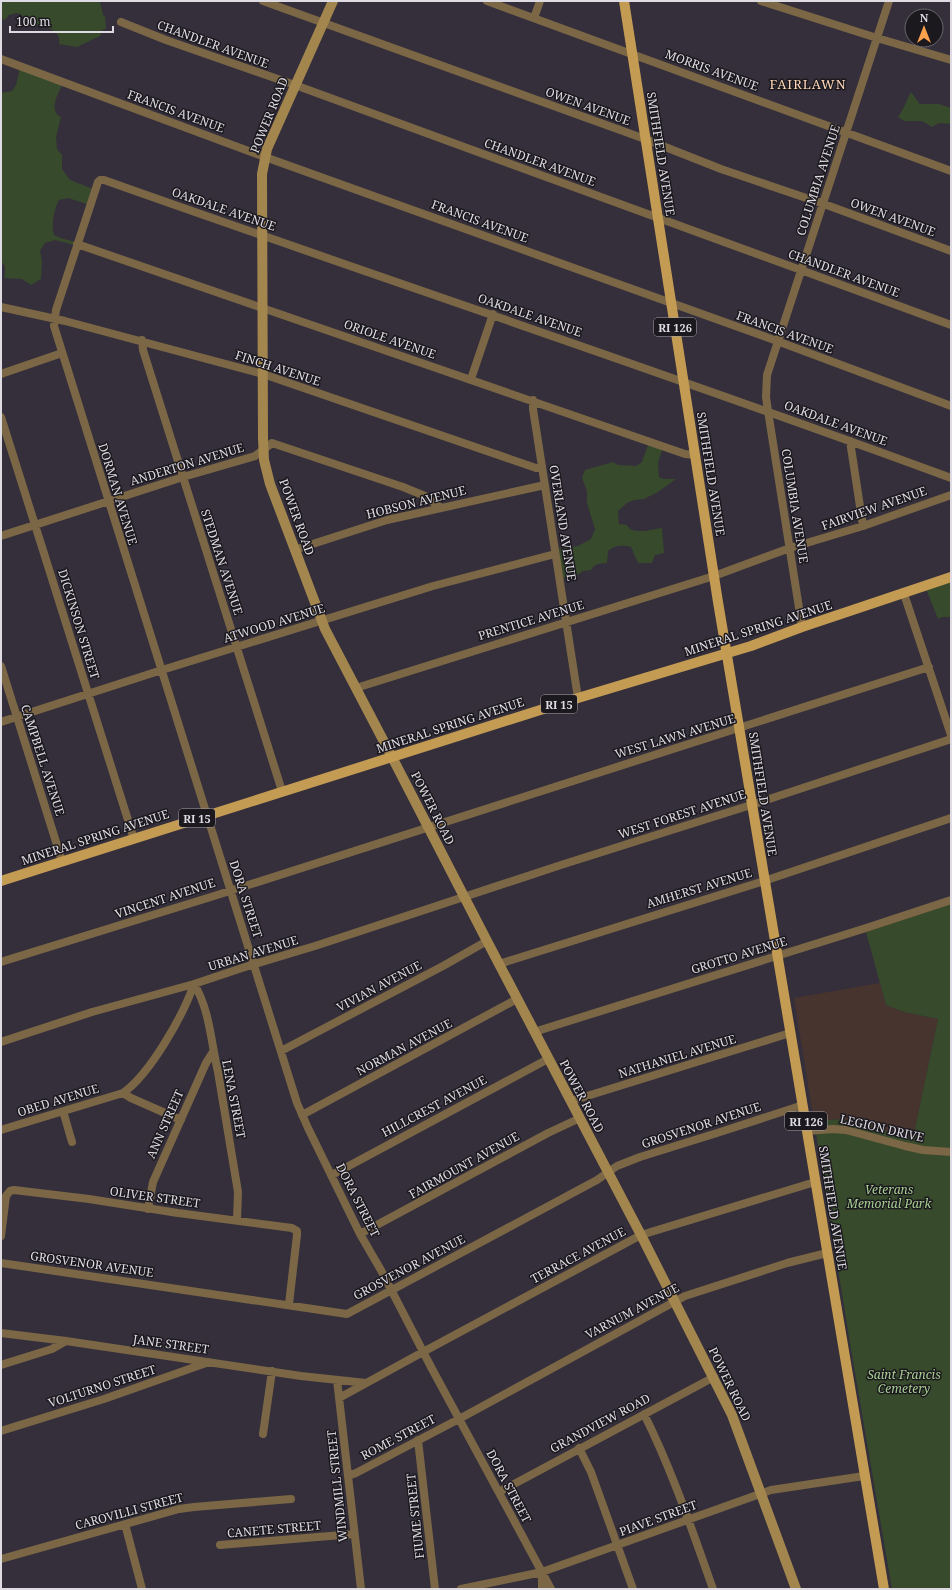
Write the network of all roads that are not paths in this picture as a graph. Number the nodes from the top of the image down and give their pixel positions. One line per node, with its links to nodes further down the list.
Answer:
1 (262, 1): 10 (street, OWEN AVENUE)
2 (333, 1): 10 (main road, POWER ROAD)
3 (487, 1): 8 (street, MORRIS AVENUE)
4 (540, 1): 8 (street)
5 (624, 1): 12 (main road, SMITHFIELD AVENUE / RI 126)
6 (761, 1): 11 (street)
7 (889, 1): 11 (street, COLUMBIA AVENUE)
8 (534, 18): 12 (street, MORRIS AVENUE)
9 (121, 22): 15 (street, CHANDLER AVENUE)
10 (323, 23): 15 (main road, POWER ROAD); 17 (street, OWEN AVENUE)
11 (877, 38): 14 (street); 16 (street, COLUMBIA AVENUE)
12 (632, 53): 16 (street, MORRIS AVENUE); 17 (main road, SMITHFIELD AVENUE / RI 126)
13 (1, 59): 18 (street, FRANCIS AVENUE)
14 (951, 60)
15 (295, 86): 18 (main road, POWER ROAD); 22 (street, CHANDLER AVENUE)
16 (846, 132): 19 (street, MORRIS AVENUE); 21 (street, COLUMBIA AVENUE)
17 (645, 139): 21 (street, OWEN AVENUE); 22 (main road, SMITHFIELD AVENUE / RI 126)
18 (265, 157): 23 (main road, POWER ROAD); 27 (street, FRANCIS AVENUE)
19 (951, 171)
20 (100, 180): 23 (street, OAKDALE AVENUE); 24 (street, DORMAN AVENUE)
21 (824, 204): 25 (street, OWEN AVENUE); 26 (street, COLUMBIA AVENUE)
22 (658, 218): 26 (street, CHANDLER AVENUE); 27 (main road, SMITHFIELD AVENUE / RI 126)
23 (261, 234): 29 (main road, POWER ROAD); 30 (street, OAKDALE AVENUE)
24 (77, 244): 29 (street, ORIOLE AVENUE); 31 (street, DORMAN AVENUE)
25 (951, 251)
26 (801, 270): 32 (street, CHANDLER AVENUE); 34 (street, COLUMBIA AVENUE)
27 (671, 303): 34 (street, FRANCIS AVENUE); 39 (main road, SMITHFIELD AVENUE / RI 126)
28 (1, 307): 31 (street, FINCH AVENUE)
29 (262, 307): 37 (main road, POWER ROAD); 38 (street, ORIOLE AVENUE)
30 (493, 314): 38 (street); 39 (street, OAKDALE AVENUE)
31 (54, 318): 33 (street, FINCH AVENUE); 35 (street, DORMAN AVENUE)
32 (951, 325)
33 (142, 340): 37 (street, FINCH AVENUE); 48 (street, STEDMAN AVENUE)
34 (778, 341): 41 (street, FRANCIS AVENUE); 42 (street, COLUMBIA AVENUE)
35 (62, 353): 36 (street); 52 (street, DORMAN AVENUE)
36 (1, 374)
37 (263, 374): 45 (main road, POWER ROAD); 47 (street, FINCH AVENUE)
38 (471, 379): 40 (street, ORIOLE AVENUE)
39 (684, 382): 42 (street, OAKDALE AVENUE); 46 (main road, SMITHFIELD AVENUE / RI 126)
40 (533, 400): 46 (street, ORIOLE AVENUE); 47 (street, OVERLAND AVENUE)
41 (951, 406)
42 (768, 411): 44 (street, OAKDALE AVENUE); 57 (street, COLUMBIA AVENUE)
43 (1, 417): 54 (street, DICKINSON STREET)
44 (850, 441): 49 (street, OAKDALE AVENUE); 55 (street)
45 (264, 449): 48 (street, ANDERTON AVENUE); 53 (street, ANDERTON AVENUE); 58 (main road, POWER ROAD)
46 (695, 455): 60 (main road, SMITHFIELD AVENUE / RI 126)
47 (542, 468): 50 (street, OVERLAND AVENUE)
48 (183, 477): 52 (street, ANDERTON AVENUE); 66 (street, STEDMAN AVENUE)
49 (951, 478)
50 (545, 485): 53 (street, HOBSON AVENUE); 59 (street, OVERLAND AVENUE)
51 (951, 495): 55 (street, FAIRVIEW AVENUE)
52 (108, 501): 54 (street, ANDERTON AVENUE); 70 (street, DORMAN AVENUE)
53 (441, 508): 58 (street, HOBSON AVENUE)
54 (35, 525): 56 (street, ANDERTON AVENUE); 72 (street, DICKINSON STREET)
55 (863, 526): 57 (street, FAIRVIEW AVENUE)
56 (1, 536)
57 (790, 548): 60 (street, FAIRVIEW AVENUE); 65 (street, COLUMBIA AVENUE)
58 (294, 550): 63 (main road, POWER ROAD)
59 (555, 554): 63 (street, ATWOOD AVENUE); 64 (street, OVERLAND AVENUE)
60 (714, 576): 64 (street, PRENTICE AVENUE); 67 (main road, SMITHFIELD AVENUE / RI 126)
61 (951, 577): 62 (main road, MINERAL SPRING AVENUE / RI 15)
62 (904, 594): 65 (main road, MINERAL SPRING AVENUE / RI 15); 69 (street)
63 (321, 622): 66 (street, ATWOOD AVENUE); 71 (main road, POWER ROAD)
64 (567, 622): 71 (street, PRENTICE AVENUE); 73 (street, OVERLAND AVENUE)
65 (802, 627): 67 (main road, MINERAL SPRING AVENUE / RI 15)
66 (237, 648): 70 (street, ATWOOD AVENUE); 80 (street, STEDMAN AVENUE)
67 (726, 654): 73 (main road, MINERAL SPRING AVENUE / RI 15); 76 (main road, SMITHFIELD AVENUE / RI 126)
68 (1, 666): 74 (street, CAMPBELL AVENUE)
69 (929, 667): 76 (street, WEST LAWN AVENUE); 77 (street)
70 (162, 670): 72 (street, ATWOOD AVENUE); 82 (street, DORMAN AVENUE)
71 (356, 688): 79 (main road, POWER ROAD)
72 (88, 695): 74 (street, ATWOOD AVENUE); 85 (street, DICKINSON STREET)
73 (578, 698): 79 (main road, MINERAL SPRING AVENUE / RI 15)
74 (17, 718): 75 (street, ATWOOD AVENUE); 86 (street, CAMPBELL AVENUE)
75 (1, 722)
76 (739, 728): 81 (main road, SMITHFIELD AVENUE / RI 126); 84 (street, WEST LAWN AVENUE)
77 (951, 736)
78 (951, 739): 81 (street, WEST FOREST AVENUE)
79 (392, 757): 80 (main road, MINERAL SPRING AVENUE / RI 15); 84 (main road, POWER ROAD)
80 (282, 791): 82 (main road, MINERAL SPRING AVENUE / RI 15)
81 (752, 805): 88 (main road, SMITHFIELD AVENUE / RI 126); 90 (street, WEST FOREST AVENUE)
82 (207, 815): 85 (main road, MINERAL SPRING AVENUE / RI 15); 89 (street, DORA STREET)
83 (951, 818): 88 (street, AMHERST AVENUE)
84 (428, 827): 89 (street, VINCENT AVENUE); 90 (main road, POWER ROAD)
85 (134, 838): 86 (main road, MINERAL SPRING AVENUE / RI 15)
86 (62, 861): 87 (main road, MINERAL SPRING AVENUE / RI 15)
87 (1, 881)
88 (764, 881): 93 (main road, SMITHFIELD AVENUE / RI 126); 96 (street, AMHERST AVENUE)
89 (230, 890): 94 (street, VINCENT AVENUE); 95 (street, DORA STREET)
90 (465, 897): 92 (main road, POWER ROAD); 95 (street, URBAN AVENUE)
91 (951, 900): 93 (street, GROTTO AVENUE)
92 (487, 941): 96 (main road, POWER ROAD); 102 (street, VIVIAN AVENUE)
93 (777, 956): 99 (street, GROTTO AVENUE); 100 (main road, SMITHFIELD AVENUE / RI 126)
94 (1, 962)
95 (254, 964): 97 (street, URBAN AVENUE); 102 (street, DORA STREET)
96 (499, 964): 98 (main road, POWER ROAD)
97 (194, 984): 101 (street, URBAN AVENUE); 103 (street, LENA STREET); 105 (street, OBED AVENUE)
98 (517, 999): 99 (main road, POWER ROAD); 109 (street, NORMAN AVENUE)
99 (534, 1032): 104 (main road, POWER ROAD)
100 (790, 1033): 106 (street, NATHANIEL AVENUE); 107 (main road, SMITHFIELD AVENUE / RI 126)
101 (1, 1042)
102 (281, 1051): 109 (street, DORA STREET)
103 (213, 1052): 111 (street, ANN STREET); 120 (street, LENA STREET)
104 (548, 1059): 106 (main road, POWER ROAD); 117 (street, HILLCREST AVENUE)
105 (123, 1093): 108 (street, OBED AVENUE); 111 (street)
106 (571, 1101): 110 (main road, POWER ROAD)
107 (803, 1105): 113 (main road, SMITHFIELD AVENUE / RI 126); 116 (street, GROSVENOR AVENUE)
108 (63, 1112): 112 (street, OBED AVENUE); 114 (street)
109 (302, 1115): 117 (street, DORA STREET)
110 (580, 1118): 116 (main road, POWER ROAD); 122 (street, FAIRMOUNT AVENUE)
111 (181, 1120): 119 (street, ANN STREET)
112 (1, 1130)
113 (807, 1130): 115 (street, LEGION DRIVE); 118 (main road, SMITHFIELD AVENUE / RI 126)
114 (72, 1142)
115 (951, 1152)
116 (607, 1173): 123 (main road, POWER ROAD); 127 (street, GROSVENOR AVENUE)
117 (332, 1175): 122 (street, DORA STREET)
118 (815, 1182): 123 (street, TERRACE AVENUE); 125 (main road, SMITHFIELD AVENUE / RI 126)
119 (148, 1208): 120 (street, OLIVER STREET); 121 (street, OLIVER STREET)
120 (237, 1220): 129 (street, OLIVER STREET)
121 (2, 1228): 124 (street)
122 (360, 1234): 127 (street, DORA STREET)
123 (641, 1235): 128 (main road, POWER ROAD); 132 (street, TERRACE AVENUE)
124 (1, 1236)
125 (827, 1253): 128 (street, VARNUM AVENUE); 147 (main road, SMITHFIELD AVENUE / RI 126)
126 (1, 1263): 129 (street, GROSVENOR AVENUE)
127 (391, 1290): 129 (street, GROSVENOR AVENUE); 132 (street, DORA STREET)
128 (675, 1302): 136 (main road, POWER ROAD); 141 (street, VARNUM AVENUE)
129 (289, 1304)
130 (1, 1333): 131 (street, JANE STREET)
131 (66, 1341): 133 (street, JANE STREET); 134 (street)
132 (422, 1352): 138 (street, TERRACE AVENUE); 141 (street, DORA STREET)
133 (209, 1362): 135 (street, JANE STREET); 142 (street, VOLTURNO STREET)
134 (1, 1366)
135 (272, 1372): 137 (street, JANE STREET); 143 (street)
136 (714, 1377): 140 (street, GRANDVIEW ROAD); 149 (main road, POWER ROAD)
137 (337, 1380): 138 (street); 139 (street, WINDMILL STREET)
138 (366, 1383): 139 (street, TERRACE AVENUE)
139 (338, 1398): 146 (street, WINDMILL STREET)
140 (644, 1414): 145 (street, GRANDVIEW ROAD); 151 (street)
141 (459, 1419): 144 (street, ROME STREET); 148 (street, DORA STREET)
142 (1, 1431)
143 (263, 1434)
144 (418, 1440): 146 (street, ROME STREET); 160 (street, FIUME STREET)
145 (579, 1448): 148 (street, GRANDVIEW ROAD); 155 (street)
146 (348, 1476): 153 (street, WINDMILL STREET)
147 (864, 1476): 149 (street, PIAVE STREET); 167 (main road, SMITHFIELD AVENUE / RI 126)
148 (499, 1492): 157 (street, DORA STREET)
149 (762, 1493): 151 (street, PIAVE STREET); 166 (main road, POWER ROAD)
150 (291, 1499): 152 (street, CAROVILLI STREET)
151 (688, 1520): 155 (street, PIAVE STREET); 165 (street)
152 (125, 1524): 156 (street, CAROVILLI STREET); 158 (street)
153 (354, 1534): 154 (street, CANETE STREET); 159 (street, WINDMILL STREET)
154 (220, 1545)
155 (617, 1545): 157 (street, PIAVE STREET); 164 (street)
156 (1, 1559)
157 (542, 1572): 161 (street, PIAVE STREET); 162 (street); 163 (street, DORA STREET)
158 (142, 1589)
159 (361, 1589)
160 (435, 1589)
161 (461, 1589)
162 (542, 1589)
163 (551, 1589)
164 (633, 1589)
165 (713, 1589)
166 (796, 1589)
167 (884, 1589)

